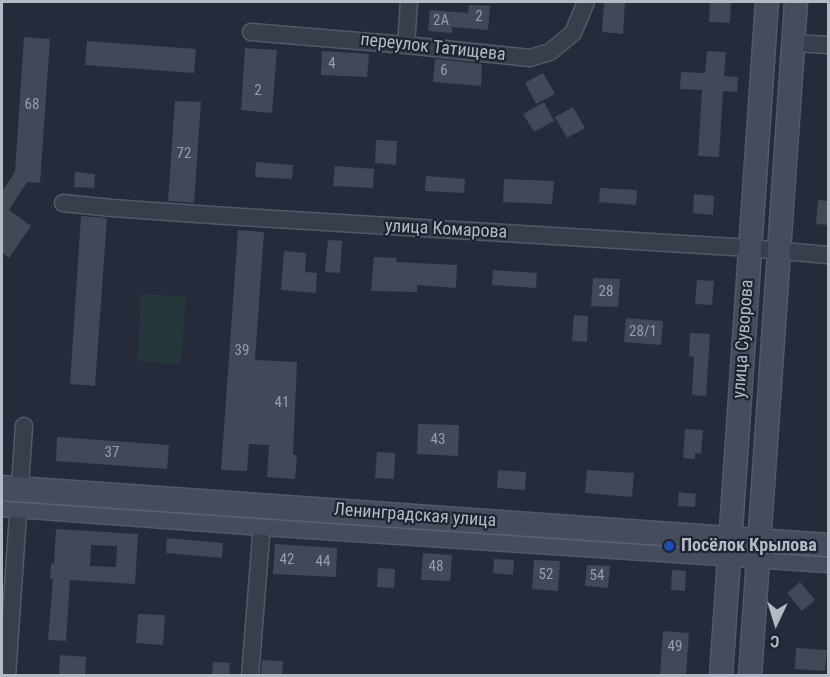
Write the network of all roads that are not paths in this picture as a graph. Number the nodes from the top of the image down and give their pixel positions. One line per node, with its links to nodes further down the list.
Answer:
1 (409, 2): 7 (street)
2 (586, 2): 7 (street, переулок Татищева)
3 (767, 2): 10 (main road, улица Суворова)
4 (796, 2): 6 (main road, улица Суворова)
5 (250, 32): 7 (street, переулок Татищева)
6 (794, 43): 8 (street); 11 (main road, улица Суворова)
7 (406, 45)
8 (828, 45)
9 (63, 203): 10 (street, улица Комарова)
10 (750, 248): 11 (street, улица Комарова); 17 (main road, улица Суворова)
11 (779, 250): 12 (street, улица Комарова); 18 (main road, улица Суворова)
12 (828, 255)
13 (24, 426): 14 (street)
14 (11, 497): 15 (main road, Ленинградская улица); 17 (main road, Ленинградская улица); 20 (street)
15 (262, 524): 17 (main road, Ленинградская улица); 21 (street)
16 (828, 544): 18 (main road, Ленинградская улица)
17 (730, 545): 18 (main road, Ленинградская улица); 22 (main road, улица Суворова)
18 (759, 548): 19 (main road, Ленинградская улица); 23 (main road, улица Суворова)
19 (828, 561)
20 (7, 675)
21 (250, 675)
22 (720, 675)
23 (750, 675)

